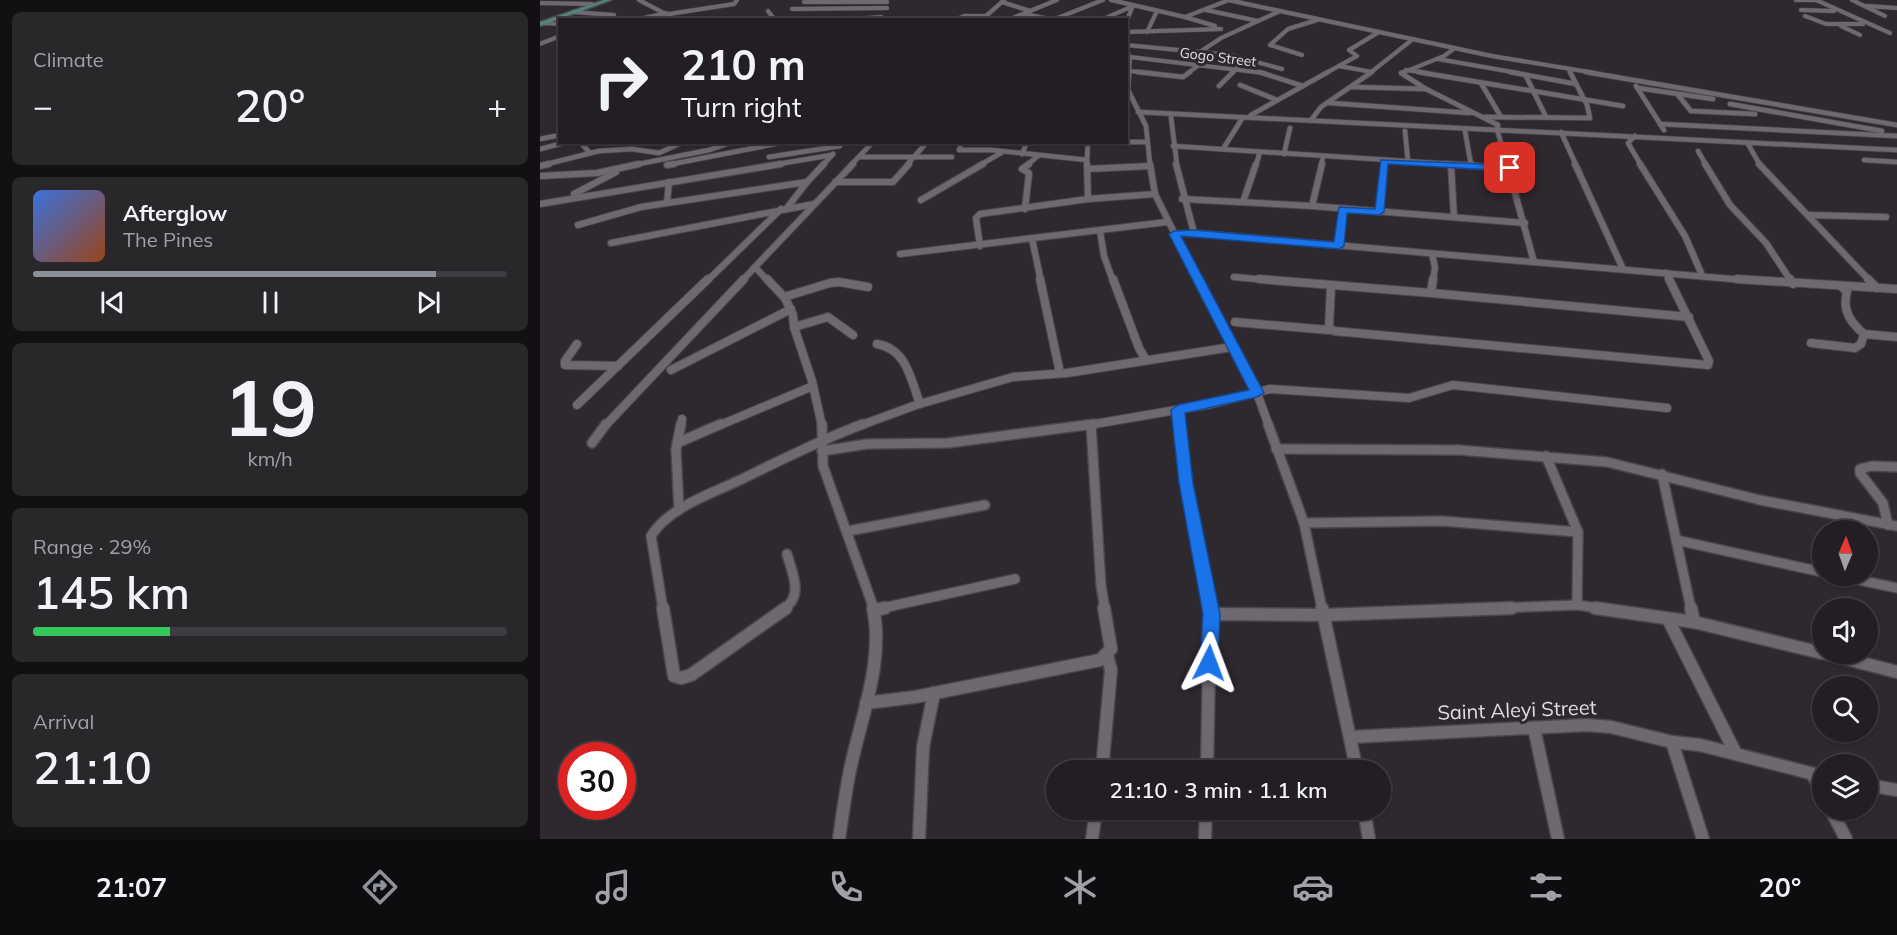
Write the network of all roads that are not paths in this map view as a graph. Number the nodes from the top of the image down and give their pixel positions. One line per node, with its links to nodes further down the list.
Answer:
1 (603, 0): 18 (main road)
2 (609, 0): 32 (main road)
3 (639, 0): 34 (street)
4 (737, 0): 34 (street)
5 (1045, 0): 15 (street)
6 (1103, 0): 48 (street)
7 (1111, 0): 20 (street)
8 (1229, 0): 25 (street); 30 (street)
9 (1796, 0): 10 (street)
10 (1816, 0): 31 (street)
11 (1852, 0): 21 (street)
12 (843, 1): 13 (street); 16 (street); 22 (street)
13 (888, 1): 24 (street)
14 (1003, 1): 28 (street); 45 (street)
15 (1055, 1): 28 (street)
16 (804, 2)
17 (540, 3): 18 (street)
18 (592, 4): 53 (main road)
19 (1896, 4): 21 (street)
20 (1133, 6): 29 (street); 49 (street); 50 (street)
21 (1865, 6): 39 (street)
22 (835, 8): 23 (street); 24 (street); 33 (street)
23 (792, 9)
24 (886, 10): 33 (street); 44 (street)
25 (1205, 10): 40 (street); 52 (street)
26 (1801, 10): 31 (street)
27 (768, 11): 43 (street)
28 (1030, 11): 36 (street)
29 (1157, 11): 40 (street); 60 (street)
30 (1280, 11): 51 (street); 52 (street)
31 (1836, 11): 56 (street)
32 (573, 12): 37 (street); 53 (main road)
33 (829, 13): 35 (street)
34 (668, 14): 41 (street); 42 (street)
35 (801, 14)
36 (1023, 14): 46 (street); 47 (street)
37 (614, 15)
38 (1805, 16): 55 (street)
39 (1885, 16)
40 (1185, 17): 57 (street)
41 (647, 18)
42 (674, 18)
43 (773, 18)
44 (879, 18)
45 (959, 18)
46 (1013, 18)
47 (1049, 18)
48 (1058, 18)
49 (1106, 18)
50 (1128, 18)
51 (1318, 20): 61 (street); 71 (street)
52 (1259, 21): 58 (street)
53 (541, 23): 54 (street)
54 (558, 24)
55 (1837, 24): 56 (street); 63 (street)
56 (1866, 24): 62 (street)
57 (1221, 29): 58 (street); 60 (street)
58 (1236, 31): 69 (street)
59 (1128, 32): 60 (street)
60 (1147, 32)
61 (1379, 32): 65 (street); 75 (street)
62 (1890, 33)
63 (1860, 35)
64 (558, 37): 66 (street)
65 (1413, 39): 68 (street); 82 (street)
66 (540, 44)
67 (1128, 45): 69 (street)
68 (1455, 48): 73 (street); 79 (street)
69 (1200, 52): 72 (street)
70 (1128, 54): 74 (street, Gogo Street); 81 (street)
71 (1302, 54)
72 (1238, 57): 76 (street); 78 (street)
73 (1437, 59): 80 (street); 83 (street)
74 (1199, 65): 76 (street, Gogo Street); 81 (street)
75 (1338, 66): 82 (street); 89 (street)
76 (1229, 68): 77 (street, Gogo Street)
77 (1237, 69): 88 (street); 89 (street, Gogo Street)
78 (1282, 69)
79 (1569, 69): 84 (street); 86 (street)
80 (1406, 70): 85 (street); 92 (street)
81 (1128, 72)
82 (1372, 72): 90 (street)
83 (1526, 76): 86 (street); 94 (street)
84 (1633, 80): 91 (street); 113 (street)
85 (1481, 83): 94 (street); 109 (street)
86 (1576, 84): 98 (street)
87 (1240, 85): 97 (street)
88 (1219, 86)
89 (1303, 86): 97 (street)
90 (1353, 87): 92 (street); 99 (street)
91 (1638, 88): 95 (street); 112 (street)
92 (1426, 89): 104 (street)
93 (1128, 91): 103 (street)
94 (1534, 92): 98 (street); 110 (street)
95 (1678, 95): 96 (street); 105 (street)
96 (1713, 99)
97 (1277, 100): 106 (street)
98 (1584, 101): 101 (street); 110 (street)
99 (1330, 103): 104 (street); 111 (street)
100 (1730, 104): 121 (street)
101 (1623, 106)
102 (1128, 108): 103 (street)
103 (1137, 110): 106 (street); 125 (street)
104 (1476, 113): 108 (street)
105 (1755, 114)
106 (1247, 116): 111 (street); 140 (street)
107 (1171, 117): 138 (street)
108 (1484, 117): 109 (street); 115 (street)
109 (1501, 117): 110 (street)
110 (1546, 117)
111 (1312, 119): 115 (street)
112 (1660, 124): 116 (street); 121 (street)
113 (1897, 125)
114 (1290, 128): 147 (street)
115 (1497, 129): 119 (street); 165 (street)
116 (1664, 130)
117 (1406, 131): 158 (street)
118 (1465, 131): 164 (street)
119 (1562, 132): 122 (street); 203 (street)
120 (558, 135): 123 (street)
121 (1897, 135)
122 (1635, 136): 137 (street); 205 (street)
123 (540, 139)
124 (1128, 142): 125 (street)
125 (1146, 142): 161 (street)
126 (559, 144): 139 (street)
127 (582, 144): 144 (street)
128 (678, 144): 144 (street)
129 (727, 144): 166 (street)
130 (775, 144): 160 (street)
131 (842, 144): 148 (street); 150 (street)
132 (871, 144): 151 (street)
133 (925, 144): 152 (street)
134 (961, 144): 145 (street)
135 (1026, 144): 146 (street)
136 (1088, 144): 155 (street)
137 (1748, 144): 141 (street); 186 (street)
138 (1173, 146): 140 (street); 174 (street)
139 (540, 149)
140 (1223, 149): 143 (street)
141 (1897, 150)
142 (1698, 151): 207 (street)
143 (1260, 152): 147 (street); 177 (street)
144 (589, 153): 163 (street)
145 (1001, 153): 146 (street); 176 (street)
146 (1022, 154): 149 (street)
147 (1284, 154): 154 (street)
148 (832, 155): 169 (street); 170 (street)
149 (1038, 156): 155 (street); 183 (street)
150 (769, 157)
151 (860, 157): 152 (street); 171 (street)
152 (915, 157): 153 (street); 171 (street)
153 (952, 157)
154 (1323, 157): 157 (street); 181 (street)
155 (1087, 160): 167 (street)
156 (1864, 160): 159 (street)
157 (1384, 162): 158 (street); 185 (street)
158 (1408, 162): 162 (street)
159 (1897, 162)
160 (667, 165)
161 (1150, 165): 167 (street); 172 (street)
162 (1451, 165): 164 (street); 187 (street)
163 (540, 166)
164 (1471, 166): 165 (street)
165 (1510, 168): 190 (street)
166 (622, 169): 168 (street); 175 (street)
167 (1088, 169): 173 (street)
168 (540, 176)
169 (669, 182): 175 (street); 178 (street)
170 (807, 182): 178 (street); 182 (street)
171 (835, 182): 180 (street)
172 (1155, 194): 173 (street); 189 (street)
173 (1088, 199): 183 (street)
174 (1182, 199): 177 (street); 193 (street)
175 (563, 200): 179 (street)
176 (921, 200)
177 (1243, 202): 181 (street)
178 (667, 203): 191 (street)
179 (540, 204)
180 (814, 204): 182 (street); 202 (street)
181 (1312, 206): 184 (street)
182 (784, 209): 196 (street); 228 (street)
183 (1025, 209): 197 (street)
184 (1343, 209): 185 (street); 198 (street)
185 (1379, 212): 187 (street)
186 (1808, 215): 188 (street); 211 (street)
187 (1454, 217): 190 (street)
188 (1886, 217)
189 (1167, 222): 192 (street); 194 (street)
190 (1525, 223): 201 (street)
191 (578, 225)
192 (1100, 231): 195 (street); 227 (street)
193 (1194, 233): 194 (street); 198 (street)
194 (1174, 234): 226 (street)
195 (1032, 239): 197 (street); 230 (street)
196 (611, 243)
197 (980, 246): 199 (street)
198 (1339, 246): 200 (street)
199 (900, 254)
200 (1432, 254): 201 (street); 213 (street)
201 (1534, 262): 203 (street)
202 (755, 267): 214 (street); 240 (street)
203 (1623, 269): 204 (street)
204 (1666, 273): 205 (street); 216 (street)
205 (1702, 275): 207 (street)
206 (1234, 277): 209 (street)
207 (1793, 284): 210 (street)
208 (868, 286): 214 (street)
209 (1331, 286): 213 (street); 219 (street)
210 (1842, 287): 211 (street); 220 (street)
211 (1877, 288): 212 (street)
212 (1897, 289)
213 (1431, 293): 216 (street)
214 (784, 297): 215 (street)
215 (791, 309): 218 (street); 229 (street)
216 (1689, 317): 219 (street)
217 (1235, 322): 219 (street)
218 (794, 327): 221 (street); 231 (street)
219 (1329, 330)
220 (1864, 334): 222 (street); 223 (street)
221 (853, 335)
222 (1897, 337)
223 (1811, 343)
224 (577, 344): 228 (street)
225 (877, 344): 233 (street)
226 (1232, 347): 227 (street); 232 (street)
227 (1146, 360): 230 (street)
228 (618, 366): 234 (street)
229 (671, 370)
230 (1060, 373): 233 (street)
231 (813, 386): 239 (street); 241 (street)
232 (1257, 393): 235 (street); 236 (street); 242 (street)
233 (920, 404): 239 (street)
234 (577, 405)
235 (1667, 408)
236 (1178, 410): 238 (street); 261 (street)
237 (682, 419): 241 (street)
238 (1091, 425): 243 (street); 266 (street)
239 (823, 439): 243 (street); 248 (street)
240 (592, 443)
241 (677, 443): 248 (street)
242 (1276, 449): 244 (street); 249 (street)
243 (822, 451): 251 (street)
244 (1546, 456): 246 (street); 252 (street)
245 (1897, 467): 250 (street)
246 (1662, 474): 250 (street); 253 (street)
247 (985, 505): 251 (street)
248 (679, 510): 254 (street)
249 (1304, 523): 252 (street); 262 (street)
250 (1893, 526)
251 (848, 531): 260 (street)
252 (1578, 532): 259 (street)
253 (1676, 540): 255 (street); 264 (street)
254 (786, 554)
255 (1812, 570)
256 (1015, 579): 260 (street)
257 (1878, 584): 258 (street)
258 (1897, 588)
259 (1577, 605): 262 (street); 263 (street)
260 (874, 610): 270 (street)
261 (1212, 614): 262 (street); 276 (street)
262 (1325, 615): 272 (street)
263 (1668, 618): 264 (street); 274 (street)
264 (1694, 622): 265 (street)
265 (1812, 651)
266 (1107, 655): 269 (street); 275 (street)
267 (1866, 664): 268 (street)
268 (1897, 672)
269 (934, 693): 270 (street); 286 (street)
270 (866, 703): 285 (street)
271 (1534, 728): 272 (street, Saint Aleyi Street); 273 (street, Saint Aleyi Street); 290 (street)
272 (1351, 737): 277 (street)
273 (1672, 742): 274 (street, Saint Aleyi Street); 291 (street)
274 (1736, 754): 278 (street, Saint Aleyi Street)
275 (1103, 760)
276 (1207, 760)
277 (1355, 760)
278 (1812, 774)
279 (1878, 787): 280 (street)
280 (1897, 790)
281 (1095, 820): 287 (street)
282 (1206, 820): 288 (street)
283 (1366, 820): 289 (street)
284 (1836, 820): 292 (street)
285 (839, 839)
286 (919, 839)
287 (1092, 839)
288 (1205, 839)
289 (1369, 839)
290 (1558, 839)
291 (1703, 839)
292 (1846, 839)

